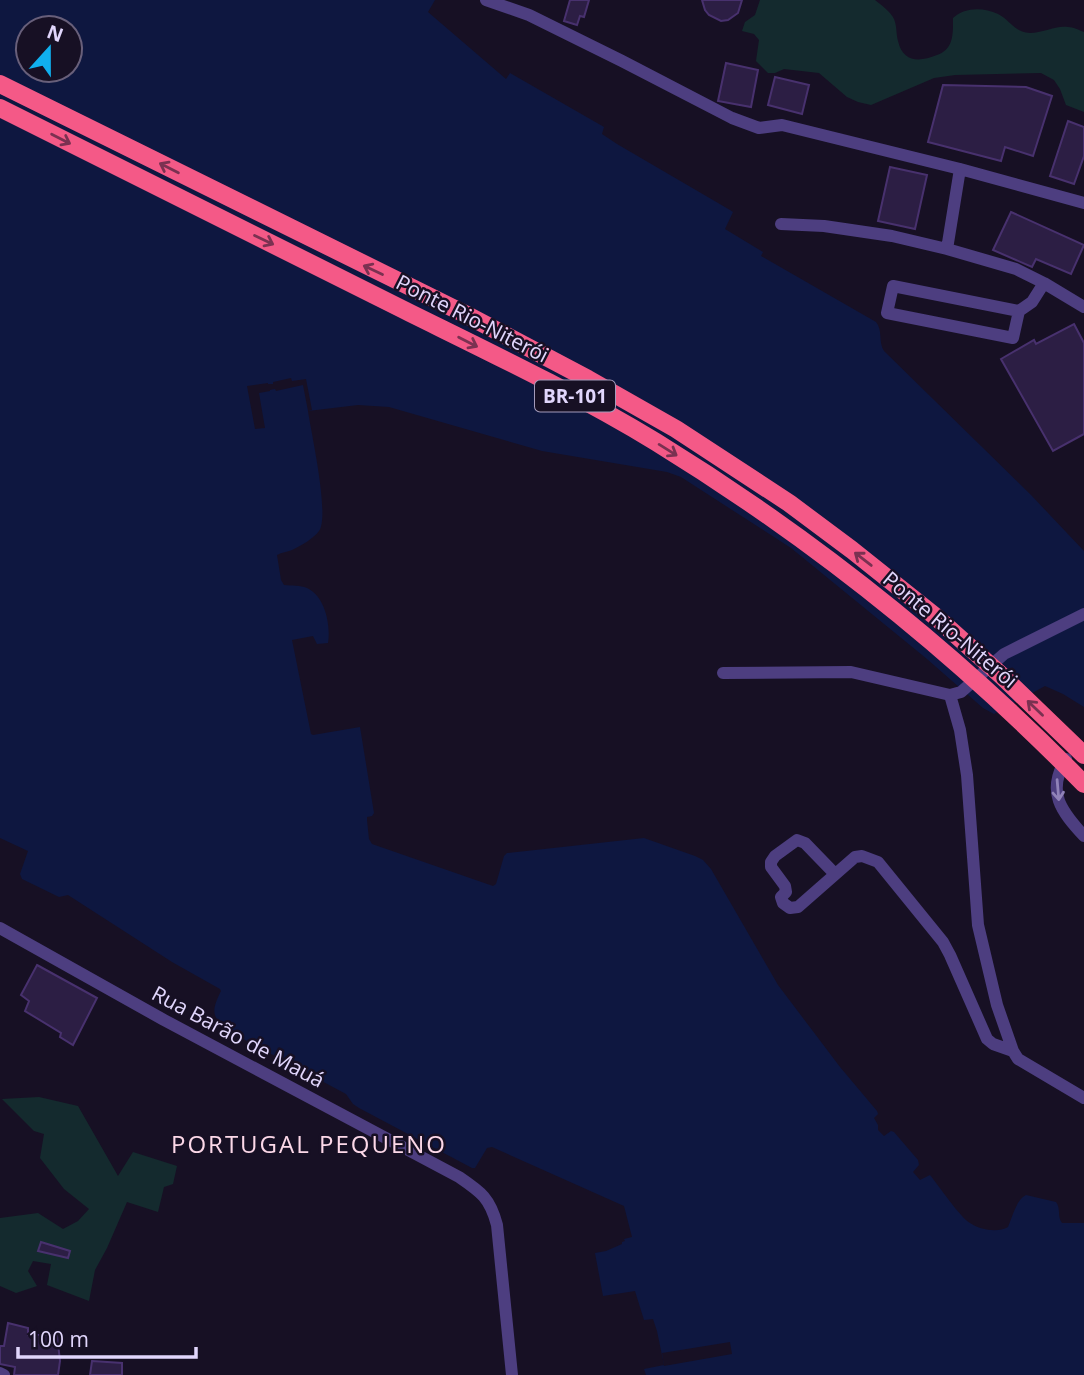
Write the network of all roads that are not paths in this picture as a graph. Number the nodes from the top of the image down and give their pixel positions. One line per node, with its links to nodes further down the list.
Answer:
1 (486, 0): 4 (street)
2 (0, 84): 15 (highway, Ponte Rio-Niterói / BR-101, one-way to 2, bridge)
3 (0, 108): 16 (highway, Ponte Rio-Niterói / BR-101, one-way to 16, bridge)
4 (960, 169): 5 (street); 7 (street)
5 (1084, 203)
6 (781, 224): 7 (street)
7 (947, 249): 8 (street)
8 (1044, 283): 9 (street); 10 (street)
9 (1084, 307)
10 (1018, 311): 10 (street)
11 (1084, 614): 13 (street, bridge)
12 (723, 673): 13 (street)
13 (956, 694): 20 (street)
14 (1084, 748): 17 (street, one-way to 17)
15 (1084, 755)
16 (1084, 784)
17 (1084, 836)
18 (835, 874): 18 (street); 20 (street)
19 (0, 928): 22 (street, Rua Barão de Mauá)
20 (1013, 1051): 21 (street)
21 (1084, 1098)
22 (512, 1375)

